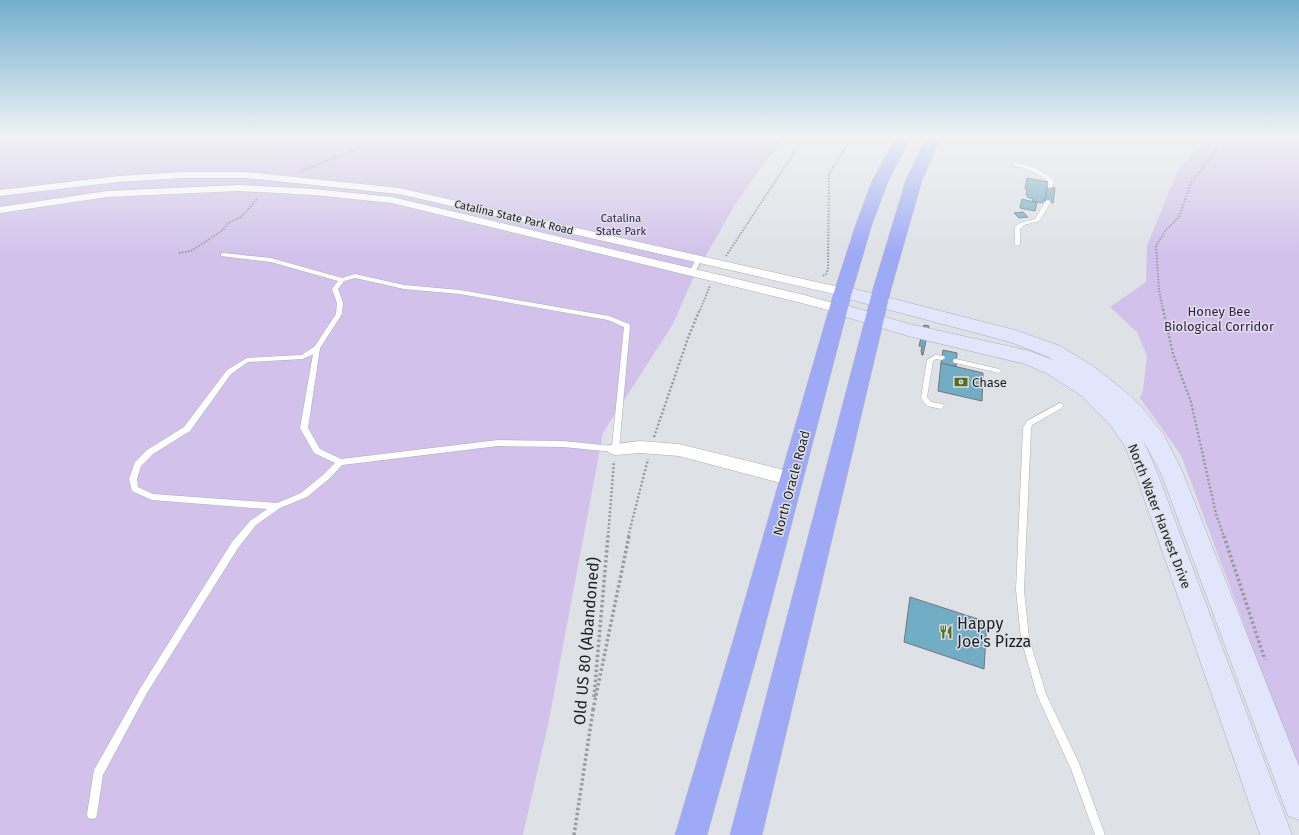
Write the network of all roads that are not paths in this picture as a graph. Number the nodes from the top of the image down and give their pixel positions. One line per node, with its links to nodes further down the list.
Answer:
1 (884, 175): 13 (highway, North Oracle Road)
2 (916, 175): 14 (highway)
3 (1044, 175): 4 (lane)
4 (1050, 187)
5 (0, 192): 10 (street, Catalina State Park Road)
6 (1048, 202): 8 (lane)
7 (0, 210): 11 (street, Catalina State Park Road)
8 (1017, 244)
9 (223, 255): 12 (lane)
10 (699, 259): 11 (lane); 13 (street, Catalina State Park Road)
11 (692, 272): 13 (street, Catalina State Park Road)
12 (342, 280): 15 (lane); 21 (lane)
13 (841, 301): 14 (street, North Water Harvest Drive); 23 (highway, North Oracle Road)
14 (877, 311): 25 (street, North Water Harvest Drive); 28 (highway); 30 (street, North Water Harvest Drive)
15 (318, 348): 22 (lane); 24 (lane)
16 (942, 358): 19 (lane)
17 (956, 361): 18 (lane)
18 (999, 371)
19 (941, 406)
20 (1060, 406): 29 (lane)
21 (614, 448): 22 (lane); 23 (street)
22 (340, 462): 24 (lane)
23 (792, 479): 27 (highway, North Oracle Road)
24 (277, 506): 26 (lane)
25 (1299, 805)
26 (92, 814)
27 (691, 835)
28 (746, 835)
29 (1100, 835)
30 (1276, 835)

